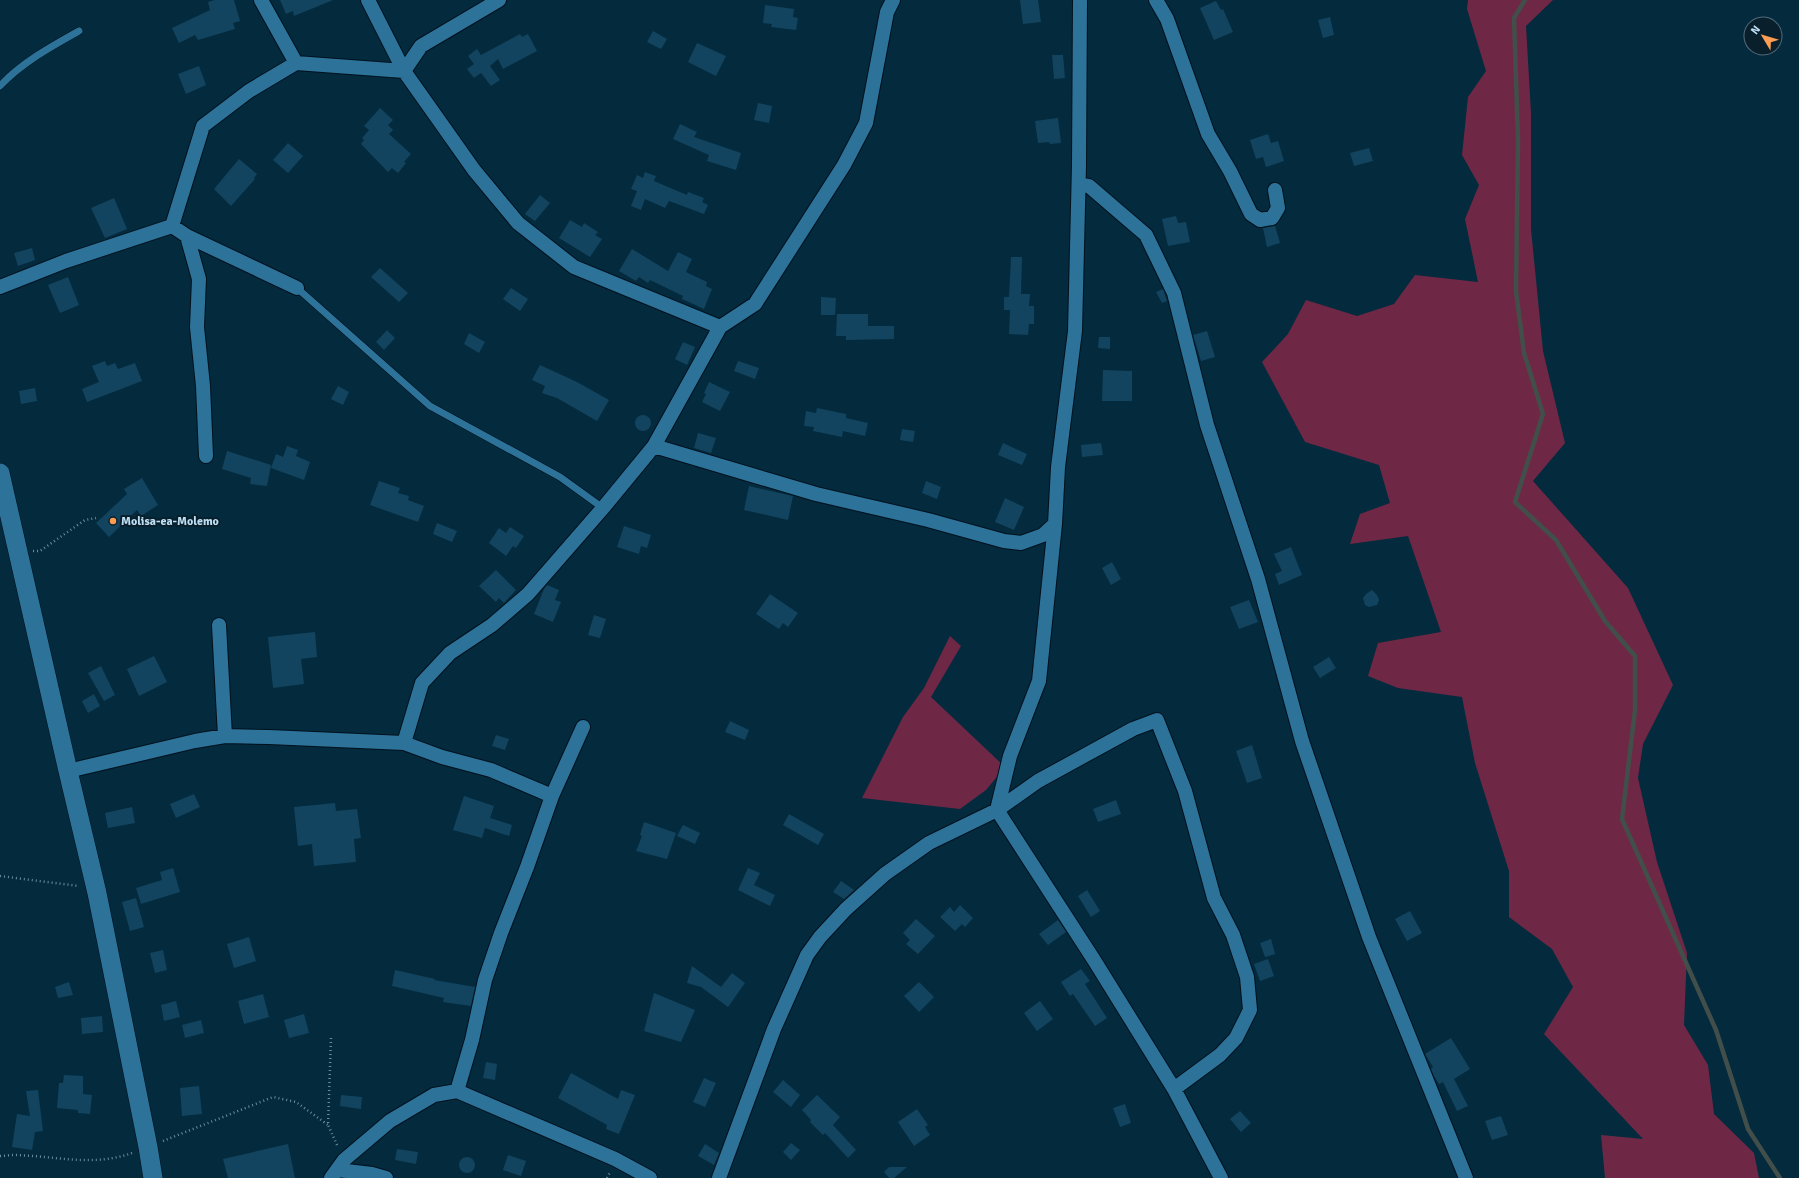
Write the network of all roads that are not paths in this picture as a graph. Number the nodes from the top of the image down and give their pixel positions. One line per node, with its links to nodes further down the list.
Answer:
1 (261, 0): 8 (street)
2 (368, 0): 9 (street)
3 (499, 0): 9 (street)
4 (893, 0): 17 (street)
5 (1080, 0): 11 (street)
6 (1156, 0): 12 (street)
7 (79, 31): 10 (lane)
8 (296, 63): 9 (street); 13 (street)
9 (404, 71): 17 (street)
10 (0, 86)
11 (1079, 184): 22 (street); 38 (street)
12 (1275, 190)
13 (172, 226): 14 (street); 15 (street)
14 (187, 236): 16 (street); 19 (street)
15 (0, 287)
16 (297, 288): 21 (lane)
17 (720, 327): 18 (street)
18 (654, 446): 21 (street); 22 (street)
19 (206, 456)
20 (0, 473): 27 (main road)
21 (603, 508): 26 (street)
22 (1055, 524): 29 (street)
23 (218, 626): 25 (street)
24 (583, 727): 28 (street)
25 (225, 736): 26 (street); 27 (street)
26 (404, 743): 28 (street)
27 (68, 771): 33 (main road)
28 (552, 796): 31 (street)
29 (997, 810): 30 (street); 30 (street); 36 (street)
30 (1174, 1090): 37 (street)
31 (457, 1091): 32 (street); 35 (street)
32 (338, 1169): 34 (street)
33 (153, 1178)
34 (386, 1178)
35 (650, 1178)
36 (719, 1178)
37 (1221, 1178)
38 (1466, 1178)

